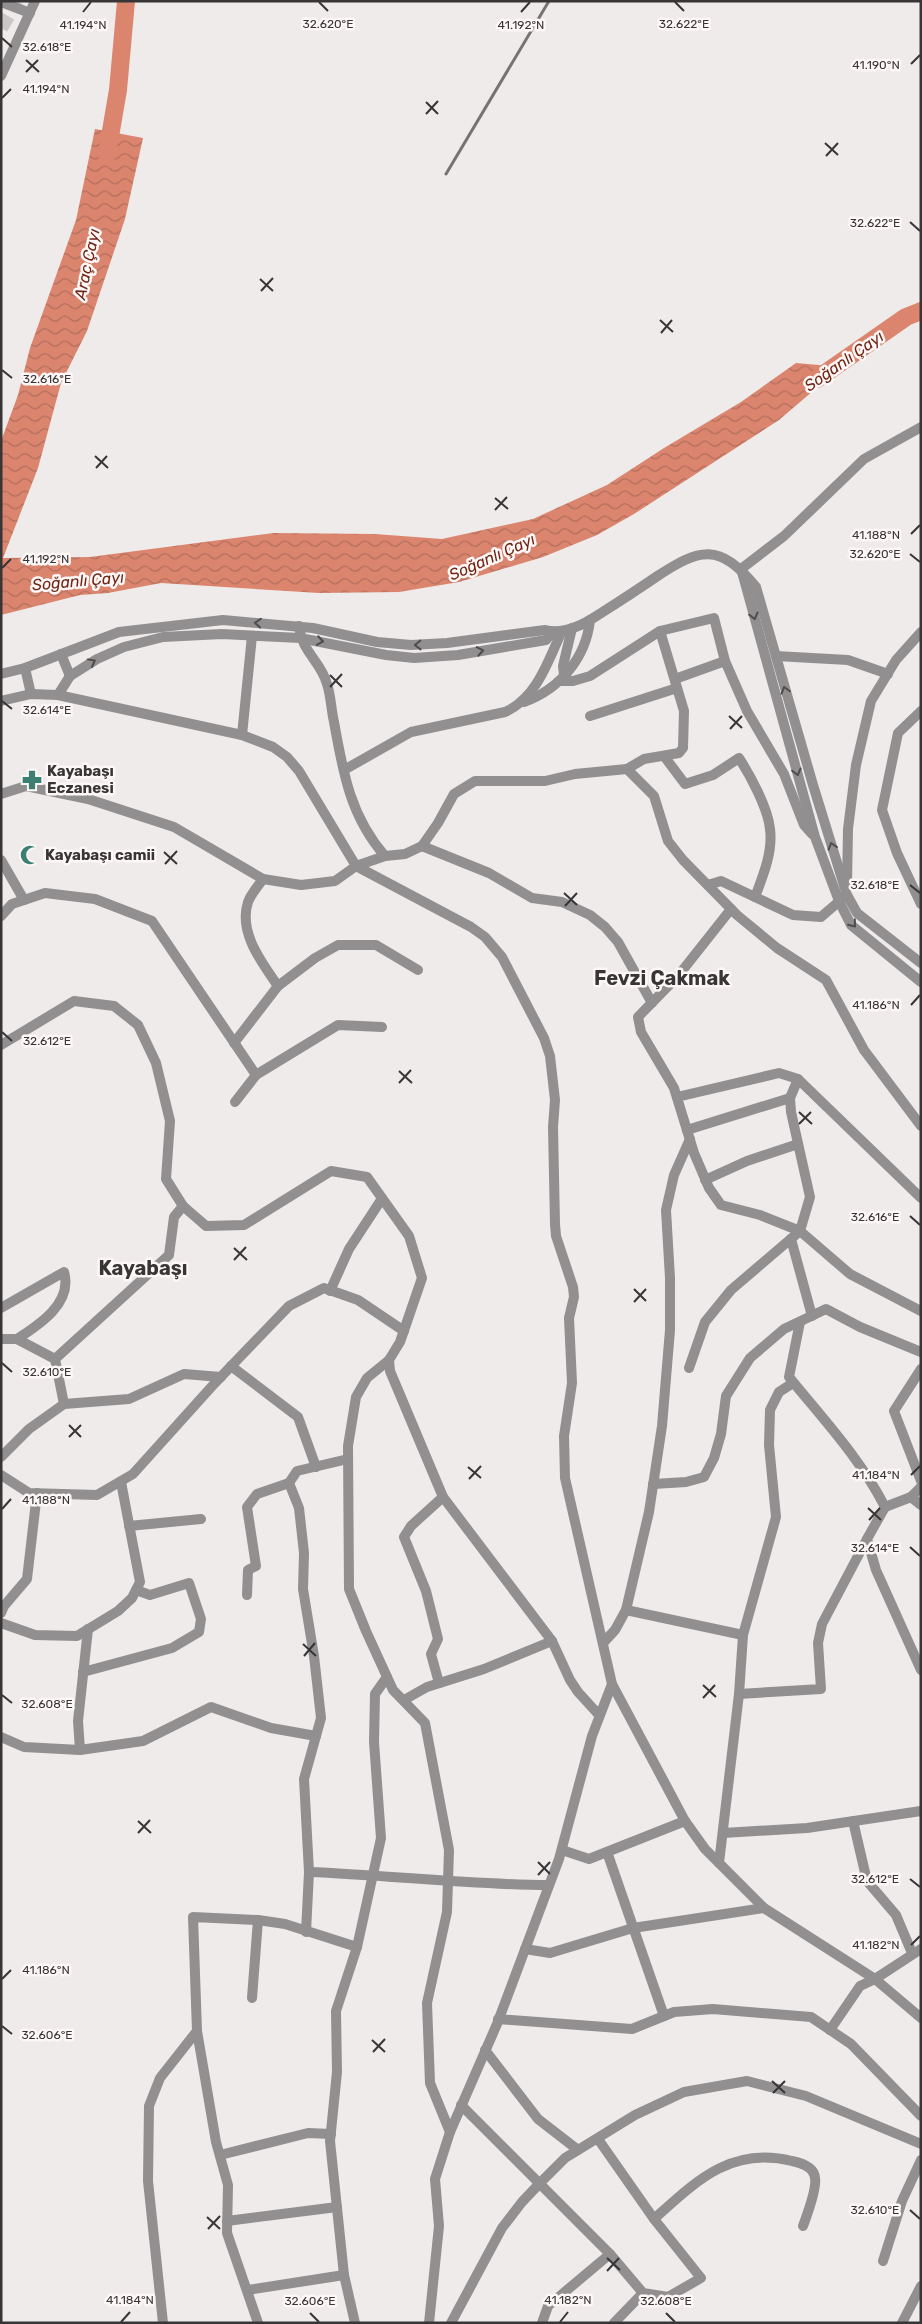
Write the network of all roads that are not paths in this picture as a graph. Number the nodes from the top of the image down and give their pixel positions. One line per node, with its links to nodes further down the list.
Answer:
1 (36, 1): 3 (street)
2 (1, 2): 3 (street)
3 (30, 13): 4 (street)
4 (1, 76)
5 (921, 427): 6 (street)
6 (741, 569): 7 (street); 15 (street); 34 (street, one-way to 34)
7 (590, 620): 9 (street); 21 (street)
8 (300, 626): 9 (street, one-way to 8); 13 (street); 14 (street, one-way to 14)
9 (562, 631): 13 (street, one-way to 9); 21 (street); 26 (street)
10 (660, 631): 16 (street); 21 (street); 22 (street)
11 (921, 632): 19 (street)
12 (252, 636): 13 (street); 20 (street, one-way to 12); 29 (street)
13 (300, 638): 32 (street)
14 (61, 654): 17 (street); 20 (street)
15 (776, 656): 19 (street); 42 (street, one-way to 15)
16 (725, 661): 22 (street); 34 (street)
17 (25, 668): 18 (street); 23 (street)
18 (1, 674)
19 (888, 674): 42 (street)
20 (70, 676): 24 (street)
21 (562, 678): 26 (street)
22 (676, 684): 28 (street); 30 (street)
23 (32, 694): 24 (street); 25 (street)
24 (58, 695): 29 (street)
25 (1, 701)
26 (522, 702): 32 (street)
27 (921, 711): 44 (street)
28 (590, 716)
29 (242, 735): 38 (street)
30 (664, 756): 31 (street); 41 (street)
31 (627, 769): 35 (street); 40 (street)
32 (344, 770): 36 (street)
33 (1, 794): 39 (street)
34 (815, 837): 42 (street)
35 (422, 846): 36 (street); 51 (street)
36 (385, 856): 38 (street)
37 (1, 860): 43 (street)
38 (356, 866): 39 (street); 111 (street)
39 (263, 879): 50 (street)
40 (708, 885): 41 (street); 45 (street)
41 (755, 897): 42 (street)
42 (843, 898): 47 (street); 49 (street, one-way to 49)
43 (24, 900): 46 (street); 53 (street)
44 (921, 904)
45 (731, 909): 51 (street); 60 (street)
46 (1, 916)
47 (921, 963)
48 (418, 970): 50 (street)
49 (921, 982)
50 (278, 986): 53 (street)
51 (652, 1002): 57 (street)
52 (382, 1027): 55 (street)
53 (234, 1043): 55 (street)
54 (1, 1045): 66 (street)
55 (256, 1075): 59 (street)
56 (798, 1079): 57 (street); 58 (street); 64 (street)
57 (677, 1097): 61 (street)
58 (790, 1098): 61 (street); 62 (street)
59 (235, 1102)
60 (921, 1126)
61 (688, 1134): 63 (street); 93 (street)
62 (798, 1144): 63 (street); 67 (street)
63 (705, 1180): 67 (street)
64 (921, 1198)
65 (382, 1200): 66 (street); 69 (street); 74 (street)
66 (183, 1206): 78 (street)
67 (800, 1231): 68 (street); 71 (street)
68 (791, 1238): 72 (street); 81 (street)
69 (330, 1290): 74 (street); 80 (street)
70 (1, 1308): 76 (street)
71 (921, 1311)
72 (812, 1316): 73 (street); 77 (street)
73 (800, 1322): 84 (street); 93 (street)
74 (404, 1331): 79 (street)
75 (1, 1339): 76 (street)
76 (17, 1339): 78 (street)
77 (921, 1352)
78 (55, 1359): 85 (street)
79 (389, 1360): 87 (street); 96 (street)
80 (231, 1366): 83 (street); 88 (street)
81 (689, 1368)
82 (921, 1369): 90 (street)
83 (220, 1377): 85 (street); 91 (street)
84 (794, 1383): 99 (street); 109 (street)
85 (64, 1404): 86 (street)
86 (1, 1457)
87 (348, 1459): 88 (street); 114 (street)
88 (316, 1467): 92 (street)
89 (1, 1475): 95 (street)
90 (921, 1480)
91 (121, 1482): 95 (street); 101 (street)
92 (289, 1483): 104 (street); 120 (street)
93 (653, 1484): 105 (street)
94 (921, 1487): 97 (street)
95 (37, 1493): 106 (street)
96 (443, 1497): 110 (street); 115 (street)
97 (911, 1497): 98 (street); 99 (street)
98 (921, 1505)
99 (885, 1507): 102 (street)
100 (201, 1519): 101 (street)
101 (129, 1526): 103 (street)
102 (867, 1539): 112 (street); 117 (street)
103 (136, 1590): 108 (street); 113 (street)
104 (247, 1594)
105 (626, 1610): 109 (street); 111 (street)
106 (1, 1613)
107 (1, 1623): 108 (street)
108 (88, 1629): 113 (street)
109 (744, 1635): 117 (street)
110 (552, 1640): 115 (street); 119 (street)
111 (602, 1643): 116 (street)
112 (921, 1670)
113 (83, 1672): 122 (street)
114 (387, 1677): 118 (street); 131 (street)
115 (439, 1684): 118 (street)
116 (612, 1684): 119 (street); 124 (street)
117 (739, 1694): 126 (street)
118 (404, 1700): 132 (street)
119 (599, 1715): 127 (street)
120 (316, 1736): 122 (street); 130 (street)
121 (1, 1737): 122 (street)
122 (80, 1750)
123 (921, 1811): 125 (street)
124 (685, 1820): 128 (street); 129 (street)
125 (853, 1821): 126 (street); 140 (street)
126 (723, 1833): 129 (street)
127 (562, 1850): 128 (street); 133 (street)
128 (607, 1852): 136 (street)
129 (719, 1862): 134 (street)
130 (309, 1872): 131 (street); 137 (street)
131 (373, 1874): 132 (street); 138 (street)
132 (448, 1882): 133 (street); 151 (street)
133 (549, 1885): 139 (street)
134 (764, 1908): 136 (street); 141 (street)
135 (258, 1920): 137 (street); 142 (street); 147 (street)
136 (633, 1928): 139 (street); 143 (street)
137 (306, 1932): 138 (street)
138 (357, 1947): 152 (street)
139 (525, 1949): 145 (street)
140 (917, 1951): 141 (street)
141 (875, 1979): 144 (street); 146 (street)
142 (252, 1998)
143 (664, 2016): 145 (street); 146 (street)
144 (921, 2018)
145 (498, 2019): 148 (street)
146 (830, 2030): 150 (street)
147 (197, 2031): 156 (street); 169 (street)
148 (485, 2050): 149 (street); 155 (street)
149 (461, 2105): 151 (street); 158 (street)
150 (921, 2116)
151 (450, 2132): 172 (street)
152 (331, 2134): 156 (street); 159 (street)
153 (598, 2138): 154 (street); 155 (street); 160 (street)
154 (921, 2144)
155 (578, 2150): 158 (street)
156 (220, 2155): 161 (street)
157 (921, 2160): 164 (street)
158 (540, 2183): 163 (street); 173 (street)
159 (337, 2207): 161 (street); 165 (street)
160 (654, 2219): 162 (street); 168 (street)
161 (227, 2221): 167 (street)
162 (803, 2226)
163 (610, 2254): 168 (street); 174 (street)
164 (883, 2261)
165 (344, 2275): 167 (street); 171 (street)
166 (921, 2286): 176 (street)
167 (248, 2290): 170 (street)
168 (643, 2293): 175 (street)
169 (163, 2323)
170 (258, 2323)
171 (355, 2323)
172 (429, 2323)
173 (451, 2323)
174 (542, 2323)
175 (614, 2323)
176 (902, 2323)

